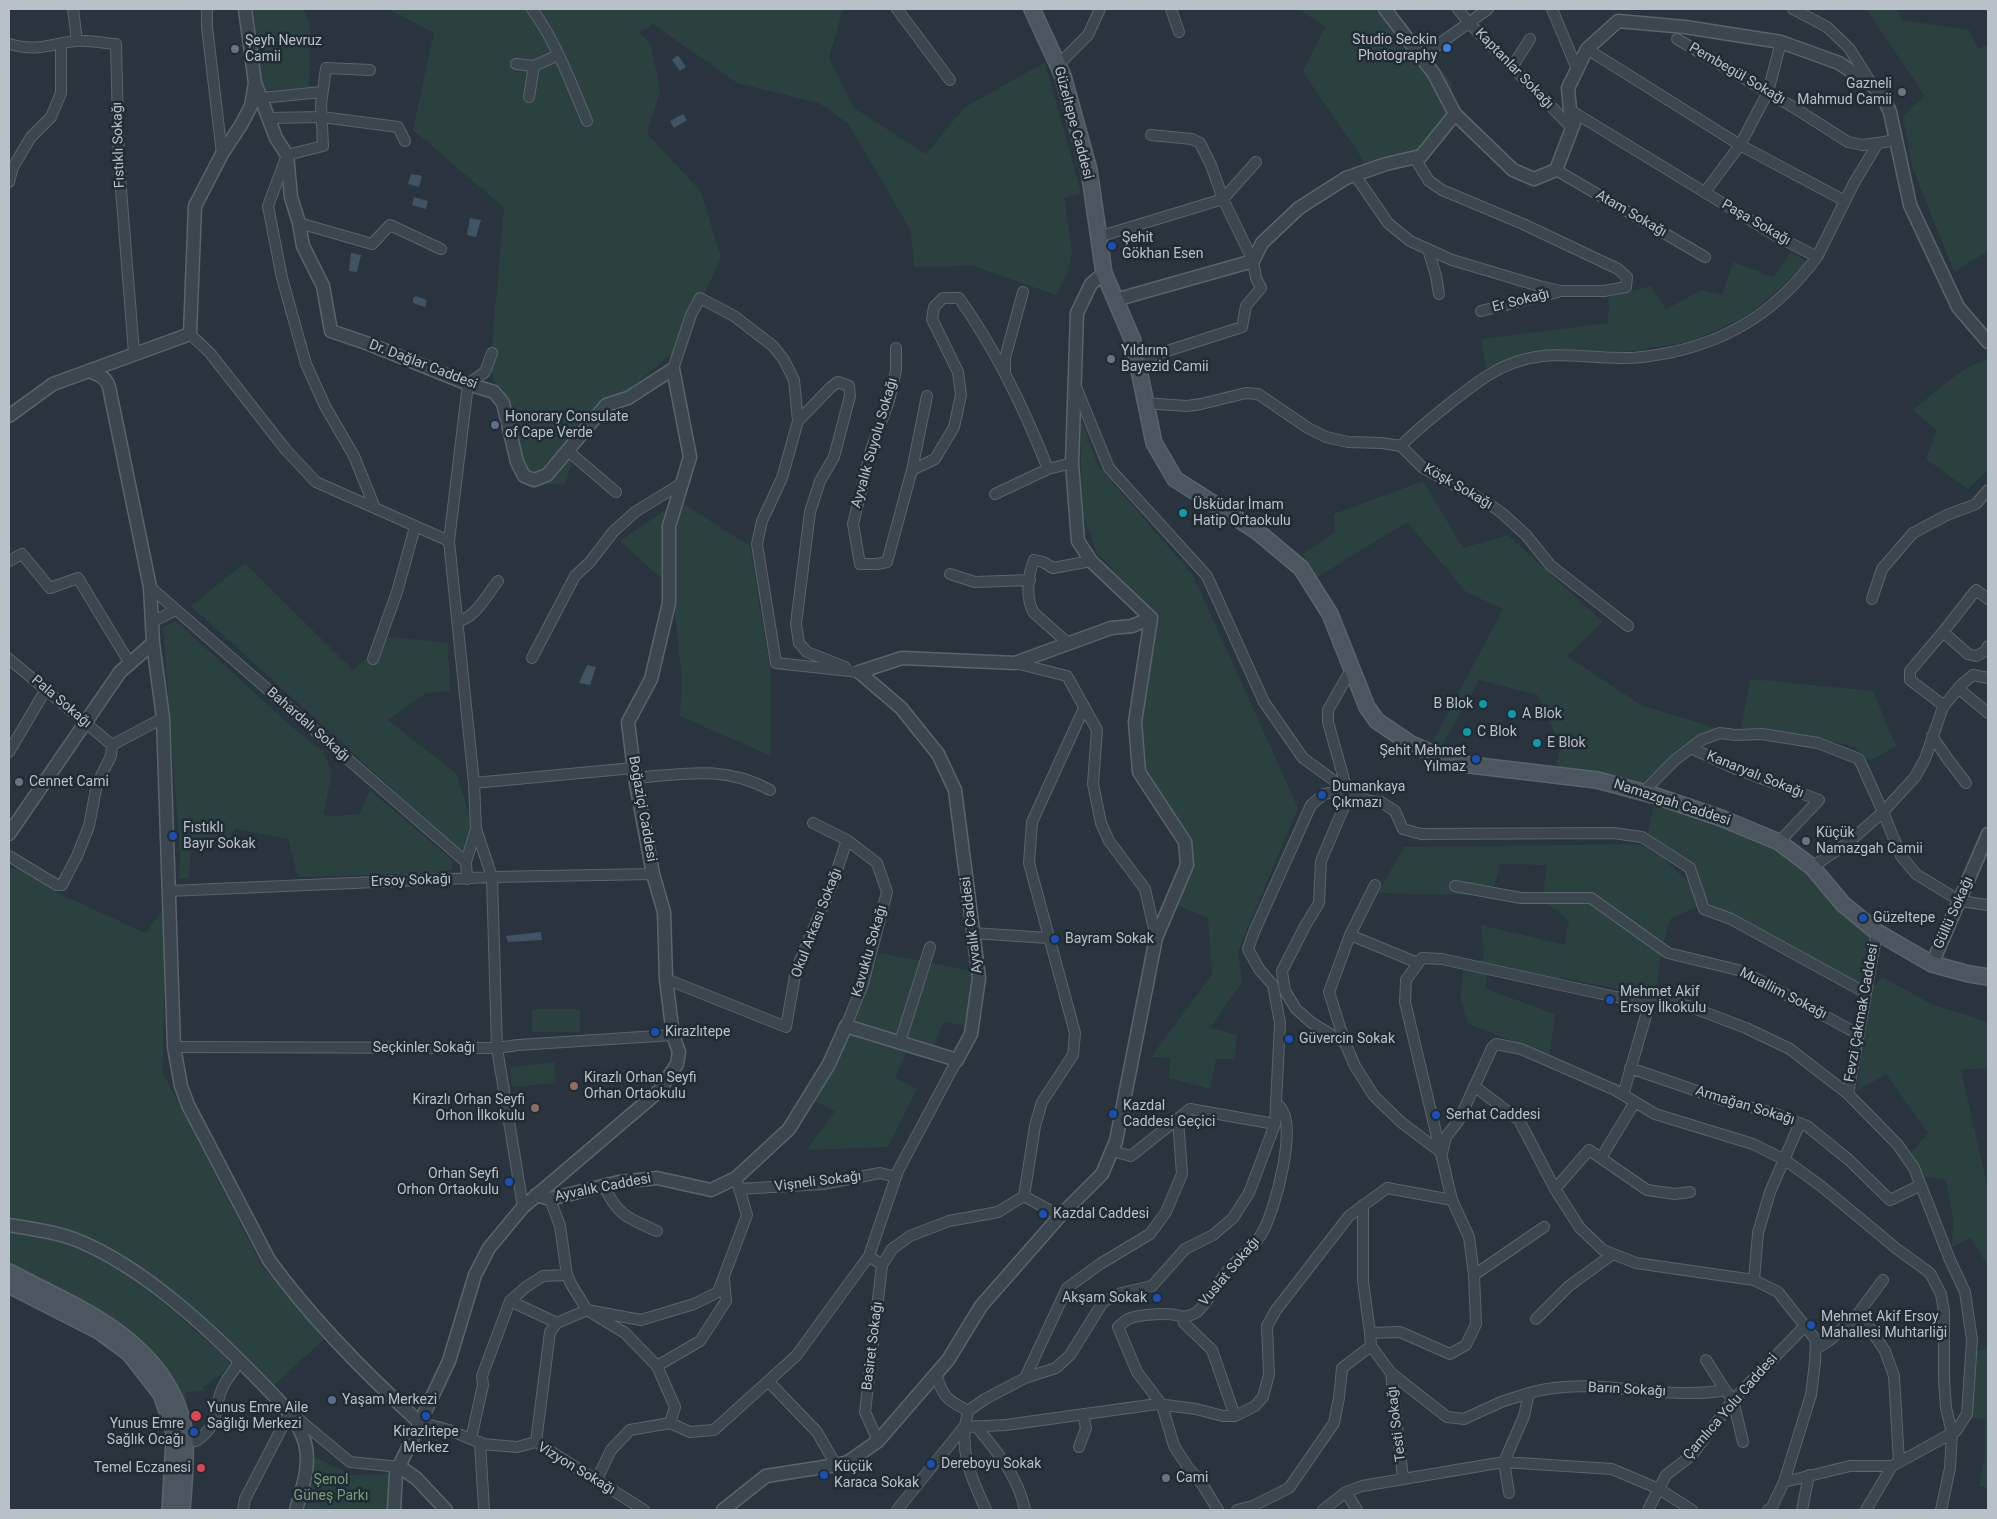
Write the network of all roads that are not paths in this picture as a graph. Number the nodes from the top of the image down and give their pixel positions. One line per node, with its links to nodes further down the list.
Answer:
1 (73, 9): 18 (street)
2 (207, 9): 49 (street)
3 (245, 9): 32 (street)
4 (532, 9): 23 (street)
5 (897, 9): 31 (street)
6 (1032, 9): 26 (main road, Güzeltepe Caddesi)
7 (1100, 9): 26 (street)
8 (1171, 9): 15 (street)
9 (1385, 9): 24 (street)
10 (1458, 9): 14 (street, Kaptanlar Sokağı)
11 (1488, 9): 14 (street)
12 (1552, 9): 29 (street)
13 (1792, 9): 33 (street)
14 (1469, 23): 24 (street); 28 (street, Kaptanlar Sokağı)
15 (1178, 32)
16 (1530, 39): 28 (street)
17 (1677, 39): 35 (street, Pembegül Sokağı)
18 (76, 41): 21 (street, Fıstıklı Sokağı); 75 (street, Fıstıklı Sokağı)
19 (1781, 42): 22 (street); 33 (street); 35 (street)
20 (9, 44): 21 (street, Fıstıklı Sokağı)
21 (61, 44): 55 (street)
22 (1587, 49): 29 (street); 48 (street)
23 (558, 54): 27 (street); 42 (street)
24 (1421, 57): 39 (street)
25 (516, 64): 27 (street)
26 (1058, 65): 60 (main road, Güzeltepe Caddesi)
27 (534, 66): 36 (street)
28 (1512, 67): 43 (street, Kaptanlar Sokağı)
29 (1577, 69): 38 (street)
30 (370, 70): 34 (street)
31 (950, 80)
32 (254, 83): 37 (street, Dr. Dağlar Caddesi); 49 (street)
33 (1873, 86): 45 (street)
34 (322, 92): 37 (street); 40 (street)
35 (1768, 92): 47 (street, Pembegül Sokağı); 48 (street)
36 (529, 96)
37 (261, 98): 41 (street, Dr. Dağlar Caddesi)
38 (1570, 110): 43 (street); 56 (street, Paşa Sokağı)
39 (1455, 114): 51 (street); 53 (street)
40 (322, 117): 41 (street); 46 (street); 50 (street)
41 (269, 118): 50 (street, Dr. Dağlar Caddesi)
42 (587, 121)
43 (1572, 128): 53 (street)
44 (1150, 135): 57 (street)
45 (1896, 140): 47 (street); 73 (street)
46 (405, 141)
47 (1878, 143): 58 (street)
48 (1740, 145): 56 (street); 58 (street)
49 (222, 154): 72 (street)
50 (287, 155): 59 (street, Dr. Dağlar Caddesi); 96 (street)
51 (1414, 157): 54 (street); 67 (street)
52 (1256, 162): 57 (street)
53 (1556, 170): 63 (street, Atam Sokağı)
54 (1355, 175): 62 (street); 65 (street)
55 (9, 182)
56 (1705, 192): 64 (street, Paşa Sokağı)
57 (1223, 199): 60 (street); 65 (street)
58 (1845, 201): 64 (street)
59 (299, 223): 61 (street); 82 (street, Dr. Dağlar Caddesi)
60 (1098, 237): 66 (main road, Güzeltepe Caddesi)
61 (441, 248)
62 (1428, 249): 67 (street); 69 (street)
63 (1705, 257)
64 (1818, 257): 87 (street)
65 (1253, 261): 70 (street); 77 (street)
66 (1104, 273): 70 (main road, Güzeltepe Caddesi); 81 (street)
67 (1561, 291): 71 (street, Er Sokağı)
68 (1023, 292): 80 (street)
69 (1438, 294)
70 (1115, 300): 77 (main road, Güzeltepe Caddesi)
71 (1481, 310)
72 (190, 334): 75 (street); 96 (street)
73 (1988, 342)
74 (896, 348): 91 (street, Ayvalık Suyolu Sokağı)
75 (134, 353): 79 (street)
76 (492, 353): 82 (street)
77 (1136, 362): 84 (main road, Güzeltepe Caddesi)
78 (673, 369): 86 (street); 88 (street, Dr. Dağlar Caddesi); 92 (street, Boğaziçi Caddesi)
79 (90, 372): 85 (street); 104 (street)
80 (1005, 372): 90 (street); 91 (street)
81 (1074, 382): 89 (street); 139 (street)
82 (468, 384): 88 (street, Dr. Dağlar Caddesi); 98 (street)
83 (927, 396): 91 (street, Ayvalık Suyolu Sokağı)
84 (1144, 403): 87 (street); 121 (main road, Namazgah Caddesi)
85 (9, 416)
86 (798, 421): 122 (street); 122 (street)
87 (1401, 446): 111 (street, Köşk Sokağı)
88 (568, 451): 94 (street)
89 (1072, 463): 90 (street); 100 (street)
90 (1048, 469): 95 (street)
91 (912, 470)
92 (682, 483): 116 (street); 135 (street, Boğaziçi Caddesi)
93 (1988, 490): 105 (street)
94 (616, 492)
95 (995, 494)
96 (375, 508): 97 (street)
97 (415, 527): 98 (street); 118 (street)
98 (449, 541): 109 (street)
99 (9, 561): 119 (street)
100 (1091, 561): 102 (street); 108 (street)
101 (950, 574): 102 (street)
102 (1030, 580): 114 (street)
103 (498, 581): 109 (street)
104 (150, 587): 107 (street, Bahardalı Sokağı); 110 (street)
105 (1872, 599)
106 (1988, 599): 112 (street)
107 (176, 610): 110 (street); 149 (street, Bahardalı Sokağı)
108 (1151, 618): 114 (street); 163 (street)
109 (458, 621): 136 (street)
110 (152, 626): 113 (street)
111 (1628, 626)
112 (1943, 632): 115 (street); 126 (street)
113 (153, 643): 119 (street); 129 (street)
114 (1068, 643): 120 (street)
115 (1988, 646)
116 (532, 658)
117 (9, 659): 125 (street, Pala Sokağı)
118 (373, 659)
119 (129, 662): 130 (street)
120 (1015, 663): 122 (street); 127 (street)
121 (1352, 668): 139 (street); 140 (main road, Namazgah Caddesi)
122 (859, 672): 160 (street, Ayvalık Caddesi)
123 (1988, 678): 124 (street)
124 (1958, 688): 126 (street); 128 (street)
125 (46, 690): 130 (street, Pala Sokağı); 134 (street)
126 (1944, 706): 131 (street)
127 (1084, 708): 162 (street); 163 (street)
128 (1988, 713)
129 (163, 718): 132 (street); 156 (street)
130 (86, 723): 132 (street, Pala Sokağı); 144 (street)
131 (1932, 736): 137 (street); 141 (street)
132 (112, 745): 148 (street)
133 (1692, 748): 140 (street, Kanaryalı Sokağı); 141 (street, Kanaryalı Sokağı); 147 (street, Kanaryalı Sokağı)
134 (9, 752)
135 (634, 773): 136 (street); 138 (street); 151 (street, Boğaziçi Caddesi)
136 (474, 782): 143 (street)
137 (1966, 783)
138 (770, 790)
139 (1347, 790): 169 (street); 170 (street); 171 (street)
140 (1643, 792): 147 (main road, Namazgah Caddesi)
141 (1883, 812): 150 (street); 157 (street, Kanaryalı Sokağı)
142 (813, 823): 146 (street, Kavuklu Sokağı)
143 (476, 829): 149 (street); 152 (street)
144 (9, 834)
145 (1988, 834): 157 (street, Güllü Sokağı)
146 (846, 840): 168 (street, Okul Arkası Sokağı); 173 (street, Kavuklu Sokağı)
147 (1779, 842): 150 (main road, Namazgah Caddesi)
148 (9, 856)
149 (466, 862): 153 (street)
150 (1812, 867): 159 (main road, Namazgah Caddesi)
151 (653, 874): 152 (street, Ersoy Sokağı); 168 (street, Boğaziçi Caddesi)
152 (492, 877): 153 (street, Ersoy Sokağı); 179 (street)
153 (467, 879): 156 (street, Ersoy Sokağı)
154 (1375, 885): 161 (street)
155 (1454, 886): 175 (street, Muallim Sokağı)
156 (169, 891): 178 (street)
157 (1960, 901): 158 (street, Kanaryalı Sokağı); 166 (street, Güllü Sokağı)
158 (1988, 905)
159 (1877, 932): 166 (main road, Namazgah Caddesi); 171 (street, Fevzi Çakmak Caddesi)
160 (973, 933): 162 (street); 180 (street, Ayvalık Caddesi)
161 (1350, 935): 165 (street); 177 (street)
162 (1048, 938): 201 (street)
163 (1156, 938): 190 (street)
164 (930, 947): 176 (street)
165 (1418, 964): 172 (street); 191 (street)
166 (1932, 964): 167 (main road, Namazgah Caddesi)
167 (1988, 977)
168 (666, 979): 174 (street, Boğaziçi Caddesi)
169 (1285, 990): 170 (street); 177 (street)
170 (1274, 993): 186 (street)
171 (1866, 993): 175 (street, Fevzi Çakmak Caddesi)
172 (1651, 998): 181 (street); 183 (street)
173 (846, 1026): 176 (street); 195 (street, Ayvalık Caddesi)
174 (674, 1034): 179 (street, Seçkinler Sokağı); 200 (street, Boğaziçi Caddesi)
175 (1858, 1034): 183 (street, Fevzi Çakmak Caddesi)
176 (900, 1042): 180 (street)
177 (1345, 1043): 191 (street)
178 (174, 1047): 179 (street, Seçkinler Sokağı); 245 (street)
179 (497, 1048): 205 (street)
180 (957, 1060): 194 (street)
181 (1630, 1068): 184 (street); 188 (street, Armağan Sokağı)
182 (1474, 1086): 184 (street); 191 (street); 198 (street)
183 (1848, 1094): 196 (street)
184 (1623, 1095): 185 (street)
185 (1635, 1102): 192 (street); 193 (street)
186 (1276, 1104): 189 (street); 223 (street, Vuslat Sokağı)
187 (1178, 1119): 189 (street); 190 (street); 235 (street)
188 (1800, 1123): 193 (street); 196 (street, Armağan Sokağı)
189 (1275, 1124): 235 (street)
190 (1112, 1151): 206 (street)
191 (1442, 1153): 203 (street)
192 (1601, 1158): 198 (street); 199 (street)
193 (1785, 1160): 217 (street); 249 (street)
194 (896, 1177): 195 (street, Vişneli Sokağı); 211 (street)
195 (738, 1184): 197 (street, Ayvalık Caddesi); 216 (street)
196 (1921, 1185): 249 (street)
197 (604, 1186): 202 (street, Ayvalık Caddesi); 209 (street)
198 (1556, 1189): 210 (street)
199 (1690, 1192)
200 (536, 1195): 202 (street, Ayvalık Caddesi); 205 (street, Boğaziçi Caddesi)
201 (1024, 1196): 206 (street); 212 (street)
202 (550, 1199): 214 (street)
203 (1452, 1200): 204 (street); 215 (street)
204 (1363, 1204): 227 (street); 244 (street)
205 (523, 1207): 245 (street, Boğaziçi Caddesi)
206 (1060, 1216): 234 (street)
207 (9, 1225): 230 (street)
208 (1544, 1227): 215 (street)
209 (657, 1232)
210 (1613, 1254): 217 (street); 224 (street)
211 (869, 1256): 212 (street); 236 (street)
212 (882, 1265): 252 (street, Basiret Sokağı)
213 (9, 1272): 250 (main road)
214 (567, 1274): 220 (street); 221 (street)
215 (1474, 1275): 227 (street)
216 (724, 1276): 221 (street); 232 (street)
217 (1754, 1280): 226 (street)
218 (1883, 1280): 222 (street)
219 (9, 1285): 250 (main road)
220 (510, 1301): 225 (street); 251 (street)
221 (587, 1310): 225 (street); 232 (street)
222 (1857, 1315): 229 (street); 257 (street)
223 (1183, 1316): 240 (street); 244 (street)
224 (1536, 1319)
225 (557, 1323): 253 (street)
226 (1805, 1326): 229 (street); 239 (street, Çamlıca Yolu Caddesi)
227 (1370, 1332): 228 (street)
228 (1371, 1346): 233 (street, Testi Sokağı); 282 (street)
229 (1816, 1349): 263 (street)
230 (239, 1360): 242 (street); 250 (street)
231 (1706, 1360): 237 (street)
232 (657, 1366): 246 (street)
233 (1391, 1374): 238 (street, Barın Sokağı); 261 (street, Testi Sokağı)
234 (936, 1375): 241 (street); 252 (street)
235 (1025, 1378): 241 (street)
236 (768, 1381): 246 (street); 259 (street)
237 (1725, 1390): 238 (street, Barın Sokağı); 239 (street)
238 (1529, 1393): 256 (street)
239 (1733, 1400): 254 (street); 264 (street, Çamlıca Yolu Caddesi)
240 (1162, 1405): 243 (street); 244 (street); 281 (street)
241 (968, 1411): 248 (street)
242 (290, 1412): 258 (street); 270 (street); 271 (street)
243 (1083, 1414): 247 (street); 255 (street)
244 (1235, 1416)
245 (419, 1422): 251 (street, Vizyon Sokağı); 258 (street, Boğaziçi Caddesi)
246 (670, 1423): 262 (street)
247 (976, 1426): 248 (street); 280 (street)
248 (964, 1427): 278 (street); 279 (street)
249 (1952, 1433): 257 (street); 267 (street)
250 (180, 1439): 268 (main road); 269 (main road)
251 (476, 1441): 253 (street, Vizyon Sokağı); 275 (street)
252 (878, 1441): 259 (street)
253 (536, 1442): 262 (street, Vizyon Sokağı)
254 (1743, 1442)
255 (1079, 1447)
256 (1504, 1462): 261 (street); 264 (street); 266 (street)
257 (1895, 1464): 260 (street); 289 (street)
258 (400, 1466): 272 (street, Boğaziçi Caddesi); 273 (street); 274 (street)
259 (836, 1466): 277 (street)
260 (1809, 1475): 263 (street); 288 (street)
261 (1403, 1478): 265 (street)
262 (596, 1481): 276 (street, Vizyon Sokağı)
263 (1784, 1482): 287 (street)
264 (1659, 1489): 285 (street, Çamlıca Yolu Caddesi); 286 (street)
265 (1346, 1492): 283 (street); 284 (street)
266 (1508, 1493)
267 (1941, 1505): 290 (street)
268 (170, 1510)
269 (182, 1510)
270 (244, 1510)
271 (296, 1510)
272 (394, 1510)
273 (402, 1510)
274 (446, 1510)
275 (484, 1510)
276 (644, 1510)
277 (723, 1510)
278 (898, 1510)
279 (986, 1510)
280 (1025, 1510)
281 (1218, 1510)
282 (1237, 1510)
283 (1323, 1510)
284 (1357, 1510)
285 (1648, 1510)
286 (1692, 1510)
287 (1768, 1510)
288 (1802, 1510)
289 (1866, 1510)
290 (1949, 1510)

